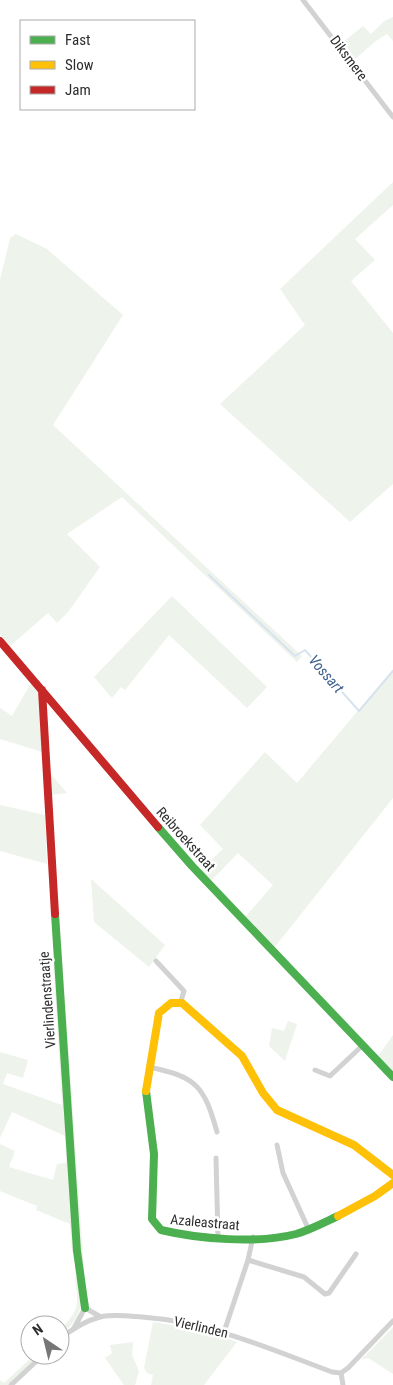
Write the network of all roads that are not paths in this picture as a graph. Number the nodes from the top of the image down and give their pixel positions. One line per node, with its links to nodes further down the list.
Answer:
1 (303, 0): 2 (street, Diksmere)
2 (393, 117)
3 (0, 641): 4 (street, Reibroekstraat)
4 (42, 690): 7 (street, Reibroekstraat); 21 (street, Vierlindenstraatje)
5 (156, 961): 6 (street)
6 (181, 1002): 8 (street, Azaleastraat); 14 (street)
7 (363, 1046): 9 (street); 10 (street, Reibroekstraat)
8 (149, 1067): 11 (street); 18 (street, Azaleastraat)
9 (315, 1070)
10 (393, 1077)
11 (217, 1132)
12 (277, 1145): 16 (street)
13 (216, 1158): 18 (street)
14 (393, 1175)
15 (393, 1183): 16 (street, Azaleastraat)
16 (308, 1228): 17 (street, Azaleastraat)
17 (253, 1237): 18 (street, Azaleastraat); 20 (street)
18 (218, 1238)
19 (356, 1254): 20 (street)
20 (248, 1260): 26 (street)
21 (85, 1308): 22 (street); 24 (street)
22 (101, 1317): 24 (street, Vierlinden); 26 (street, Vierlinden)
23 (393, 1321): 28 (street)
24 (74, 1328): 25 (street, Vierlinden)
25 (70, 1331)
26 (224, 1332): 28 (street, Vierlinden)
27 (32, 1365): 29 (street)
28 (341, 1373): 30 (street)
29 (11, 1385)
30 (343, 1385)

